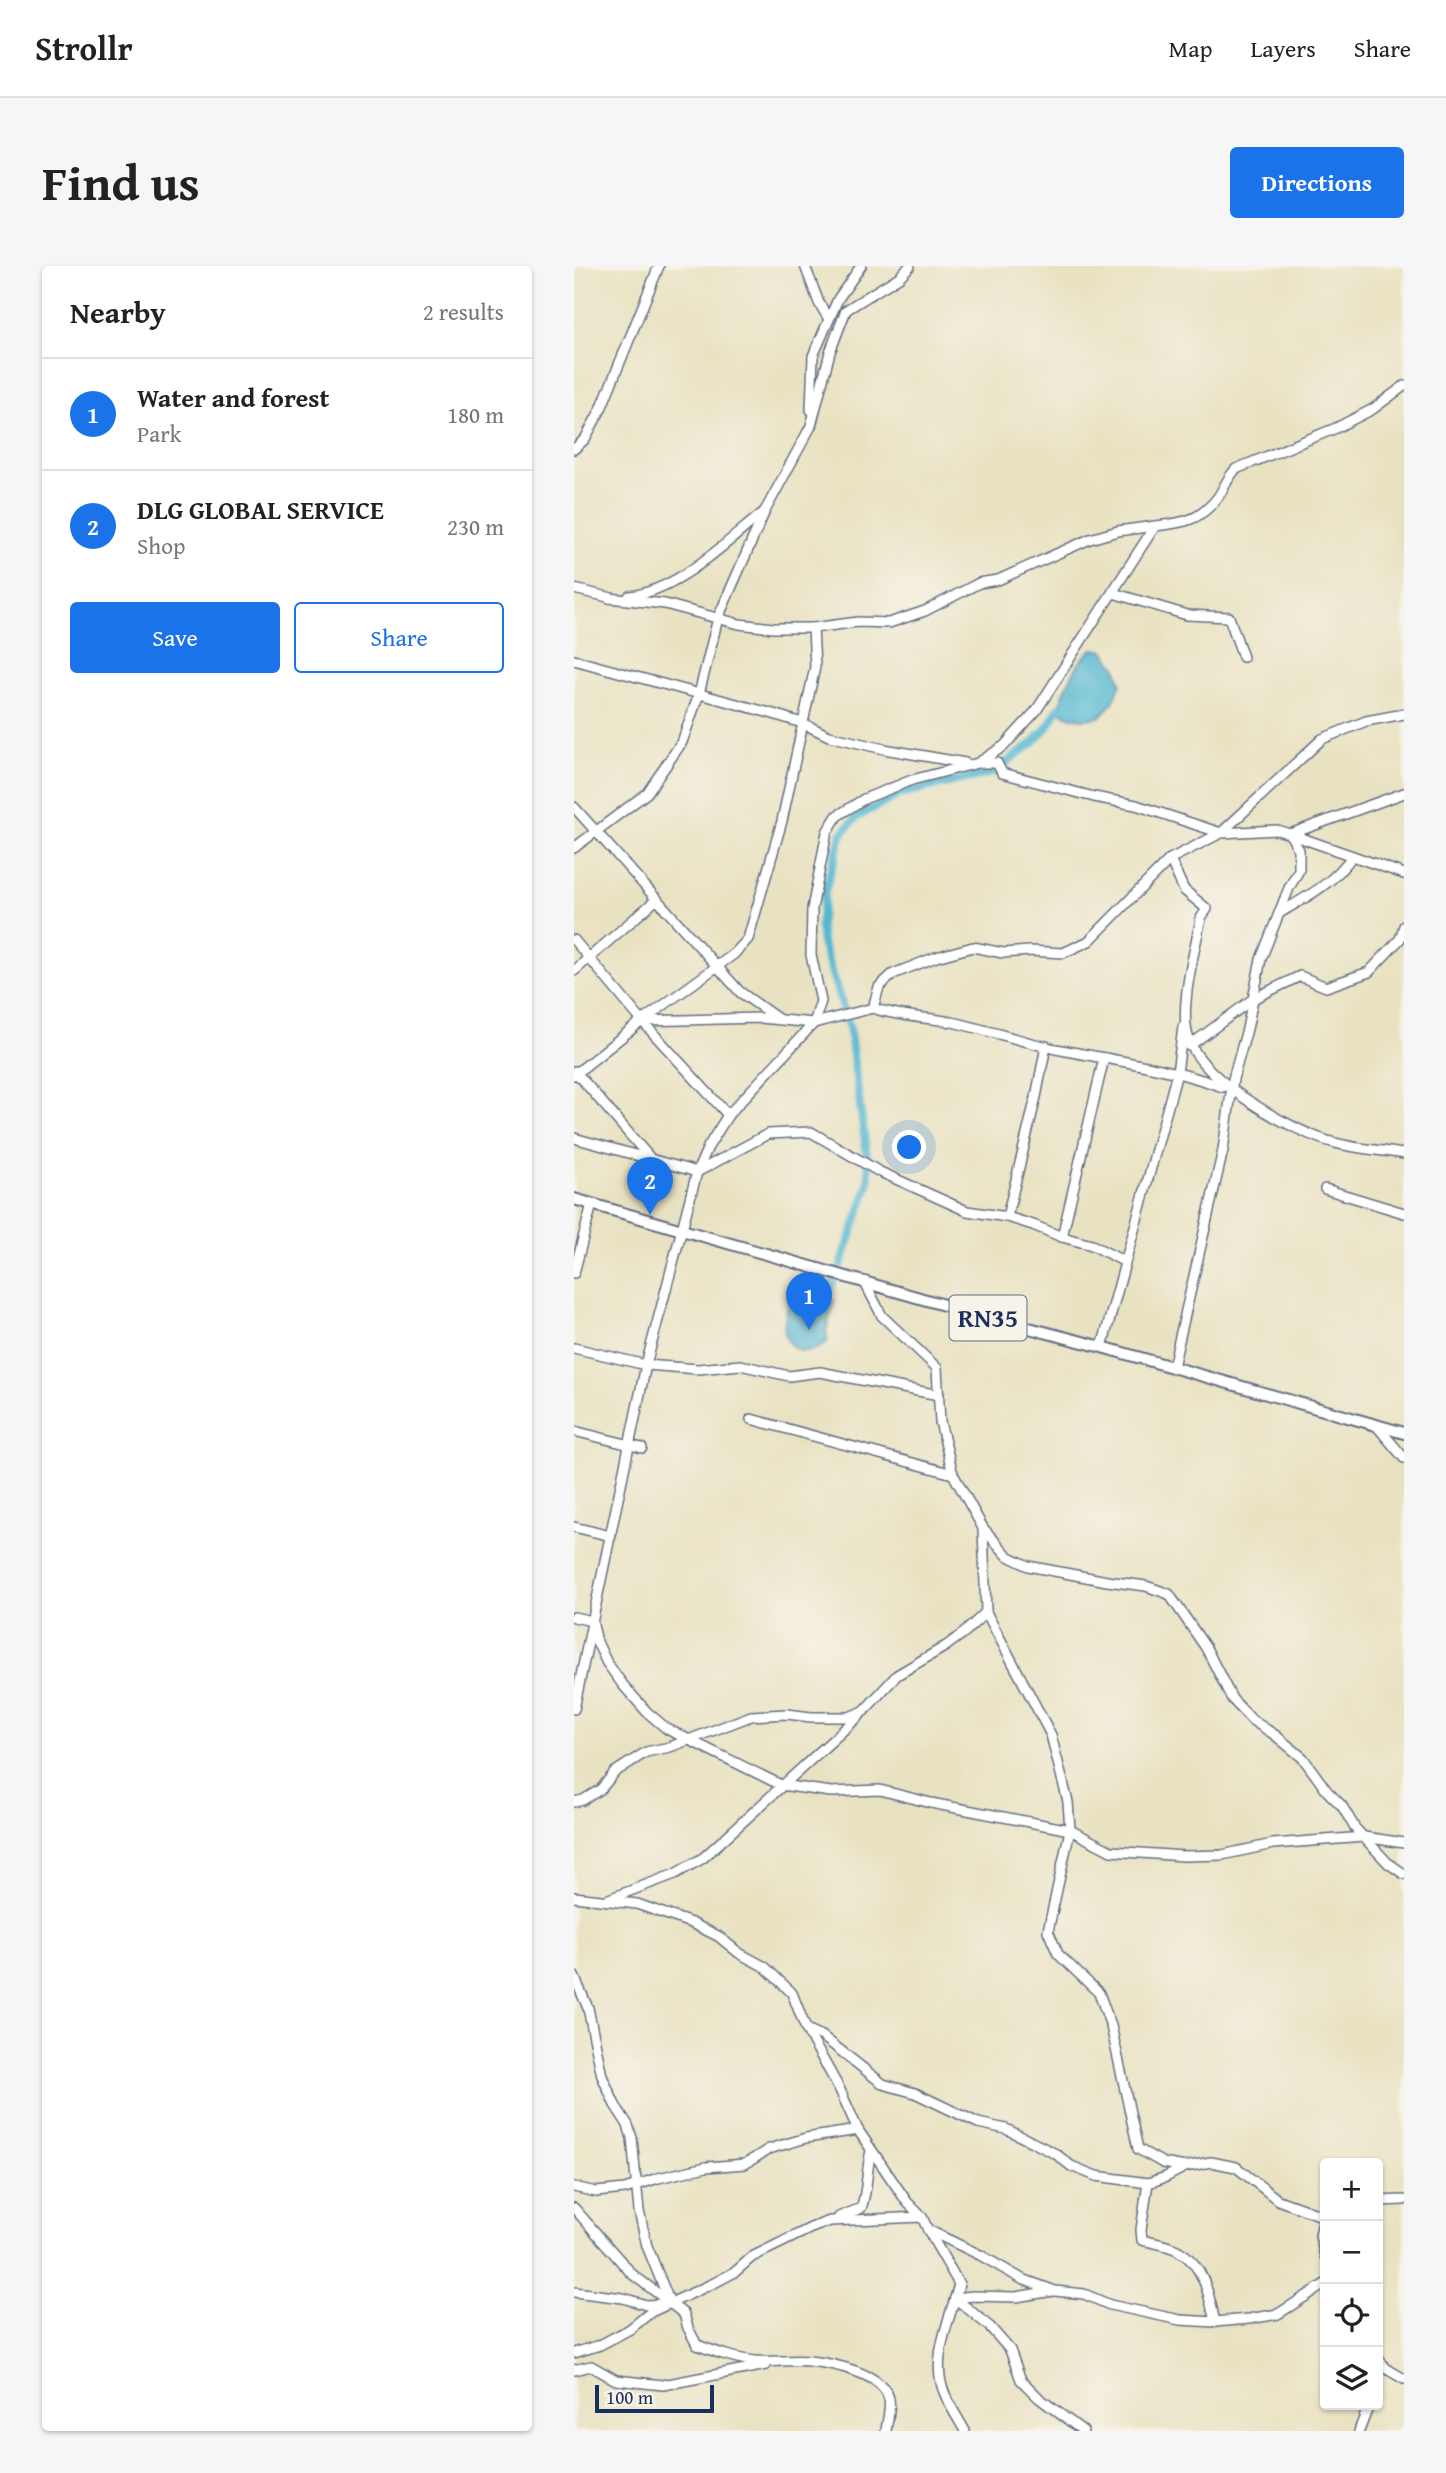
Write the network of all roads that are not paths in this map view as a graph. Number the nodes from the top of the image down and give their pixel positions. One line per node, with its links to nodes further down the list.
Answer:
1 (659, 266): 8 (street)
2 (805, 266): 5 (street)
3 (862, 266): 5 (street)
4 (910, 266): 7 (street)
5 (829, 319): 7 (street)
6 (1404, 386): 10 (street)
7 (811, 426): 9 (street)
8 (574, 449)
9 (765, 511): 13 (street); 14 (street)
10 (1155, 526): 12 (street); 15 (street)
11 (574, 589): 13 (street)
12 (1113, 593): 16 (street); 21 (street)
13 (609, 598): 14 (street)
14 (718, 618): 15 (street); 18 (street)
15 (813, 628): 20 (street)
16 (1243, 657)
17 (574, 660): 18 (street)
18 (699, 694): 20 (street); 24 (street)
19 (1404, 714): 25 (street)
20 (803, 723): 21 (street); 36 (street)
21 (978, 763): 25 (street); 43 (street)
22 (1404, 793): 26 (street)
23 (574, 807): 24 (street)
24 (595, 830): 27 (street); 31 (street)
25 (1221, 833): 26 (street); 29 (street)
26 (1290, 834): 28 (street); 32 (street)
27 (574, 848)
28 (1352, 856): 30 (street); 32 (street)
29 (1170, 859): 39 (street); 40 (street)
30 (1404, 874)
31 (657, 899): 35 (street); 36 (street)
32 (1281, 912): 38 (street)
33 (1404, 926): 38 (street)
34 (574, 940): 35 (street)
35 (589, 958): 37 (street); 42 (street)
36 (717, 967): 41 (street); 42 (street)
37 (574, 971)
38 (1253, 999): 44 (street); 50 (street)
39 (873, 1008): 43 (street); 45 (street)
40 (1185, 1013): 44 (street); 46 (street)
41 (780, 1020): 42 (street); 43 (street)
42 (642, 1021): 48 (street); 51 (street)
43 (814, 1023): 51 (street)
44 (1191, 1044): 46 (street); 50 (street)
45 (1046, 1046): 47 (street); 60 (street)
46 (1181, 1055): 49 (street)
47 (1104, 1058): 49 (street); 62 (street)
48 (575, 1073): 54 (street)
49 (1177, 1073): 50 (street); 63 (street)
50 (1231, 1090): 53 (street); 69 (street)
51 (728, 1115): 55 (street)
52 (574, 1138): 54 (street)
53 (1404, 1154)
54 (651, 1160): 55 (street)
55 (697, 1172): 60 (street); 61 (street)
56 (1325, 1189): 59 (street)
57 (574, 1199): 58 (main road, RN35)
58 (592, 1204): 61 (main road, RN35); 64 (street)
59 (1404, 1213)
60 (1007, 1217): 62 (street)
61 (682, 1230): 65 (main road, RN35); 68 (street)
62 (1062, 1237): 63 (street)
63 (1125, 1262): 67 (street)
64 (574, 1273)
65 (864, 1281): 67 (main road, RN35); 70 (street)
66 (574, 1348): 68 (street)
67 (1102, 1348): 69 (main road, RN35)
68 (646, 1365): 70 (street); 75 (street)
69 (1173, 1367): 72 (main road, RN35)
70 (939, 1395): 78 (street)
71 (751, 1419): 78 (street)
72 (1376, 1425): 74 (main road, RN35); 77 (street)
73 (574, 1431): 75 (street)
74 (1404, 1433)
75 (630, 1445): 76 (street); 81 (street)
76 (642, 1448)
77 (1404, 1458)
78 (953, 1474): 80 (street)
79 (574, 1527): 81 (street)
80 (983, 1528): 82 (street); 91 (street)
81 (611, 1536): 84 (street)
82 (986, 1612): 86 (street); 90 (street)
83 (574, 1617): 84 (street)
84 (592, 1621): 85 (street); 87 (street)
85 (574, 1709)
86 (864, 1711): 87 (street); 88 (street)
87 (689, 1739): 88 (street); 89 (street)
88 (781, 1785): 90 (street); 95 (street)
89 (574, 1802)
90 (1070, 1830): 91 (street); 100 (street)
91 (1364, 1837): 92 (street); 93 (street)
92 (1404, 1843)
93 (1404, 1874)
94 (574, 1897): 95 (street)
95 (605, 1900): 97 (street)
96 (574, 1976): 102 (street)
97 (806, 2029): 98 (street); 101 (street)
98 (858, 2130): 99 (street); 102 (street)
99 (871, 2151): 108 (street); 109 (street)
100 (1185, 2167): 101 (street); 107 (street)
101 (1148, 2183): 116 (street)
102 (636, 2186): 103 (street); 115 (street)
103 (574, 2188)
104 (1383, 2200): 105 (street)
105 (1404, 2200)
106 (574, 2208): 115 (street)
107 (1320, 2215)
108 (922, 2217): 109 (street); 110 (street)
109 (830, 2221): 115 (street)
110 (928, 2230): 112 (street); 114 (street)
111 (1320, 2287): 116 (street)
112 (1055, 2291): 114 (street); 116 (street)
113 (574, 2292): 115 (street)
114 (956, 2298): 124 (street); 125 (street)
115 (670, 2303): 117 (street); 118 (street)
116 (1215, 2322)
117 (574, 2354)
118 (785, 2362): 120 (street); 123 (street)
119 (1383, 2365): 121 (street)
120 (574, 2370)
121 (1404, 2379)
122 (1367, 2410): 126 (street)
123 (886, 2431)
124 (965, 2431)
125 (1083, 2431)
126 (1359, 2431)

